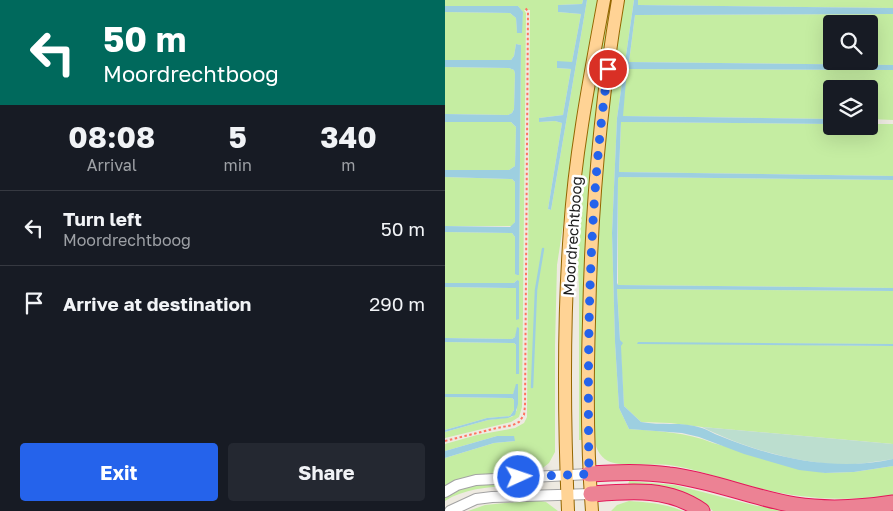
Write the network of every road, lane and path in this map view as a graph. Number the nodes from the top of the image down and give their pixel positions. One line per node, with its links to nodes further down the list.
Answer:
1 (604, 0): 6 (main road, Moordrechtboog)
2 (618, 0): 5 (main road, Moordrechtboog)
3 (525, 7): 4 (path)
4 (445, 441)
5 (589, 474): 6 (street); 9 (main road, Moordrechtboog); 10 (highway)
6 (567, 475): 7 (street); 8 (main road, Moordrechtboog)
7 (445, 492)
8 (568, 494): 9 (street); 11 (street); 12 (main road, Moordrechtboog)
9 (591, 494): 13 (main road, Moordrechtboog); 14 (highway)
10 (893, 503)
11 (450, 511)
12 (569, 511)
13 (592, 511)
14 (702, 511)

